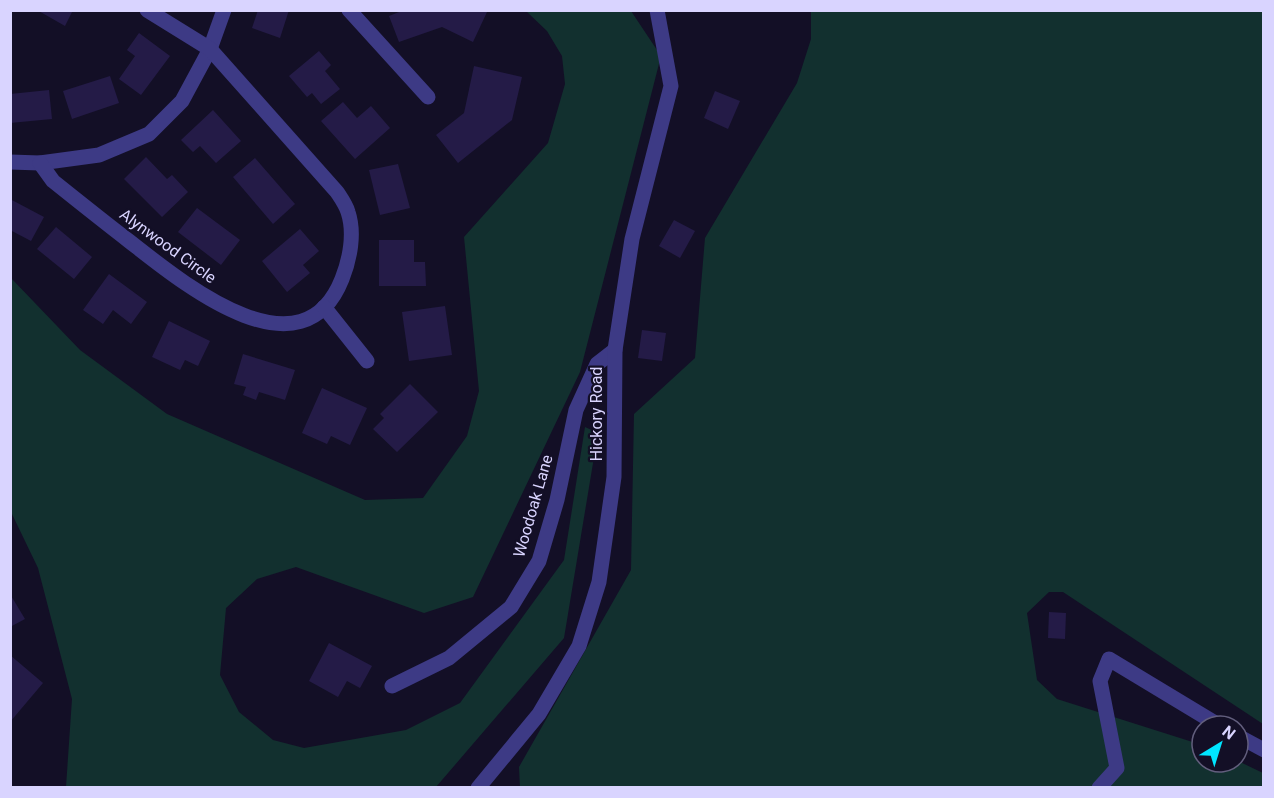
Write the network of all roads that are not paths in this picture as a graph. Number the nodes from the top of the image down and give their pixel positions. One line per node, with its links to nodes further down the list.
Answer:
1 (147, 10): 5 (street, Alynwood Circle)
2 (224, 10): 5 (street)
3 (349, 10): 6 (street)
4 (657, 10): 10 (street, Hickory Road)
5 (210, 49): 8 (street); 9 (street, Alynwood Circle)
6 (428, 97)
7 (10, 162): 8 (street)
8 (40, 163): 9 (street, Alynwood Circle)
9 (324, 307): 11 (street)
10 (615, 350): 12 (street, Woodoak Lane); 14 (street, Hickory Road)
11 (367, 361)
12 (392, 687)
13 (1200, 714): 15 (street)
14 (478, 788)
15 (1099, 788)

